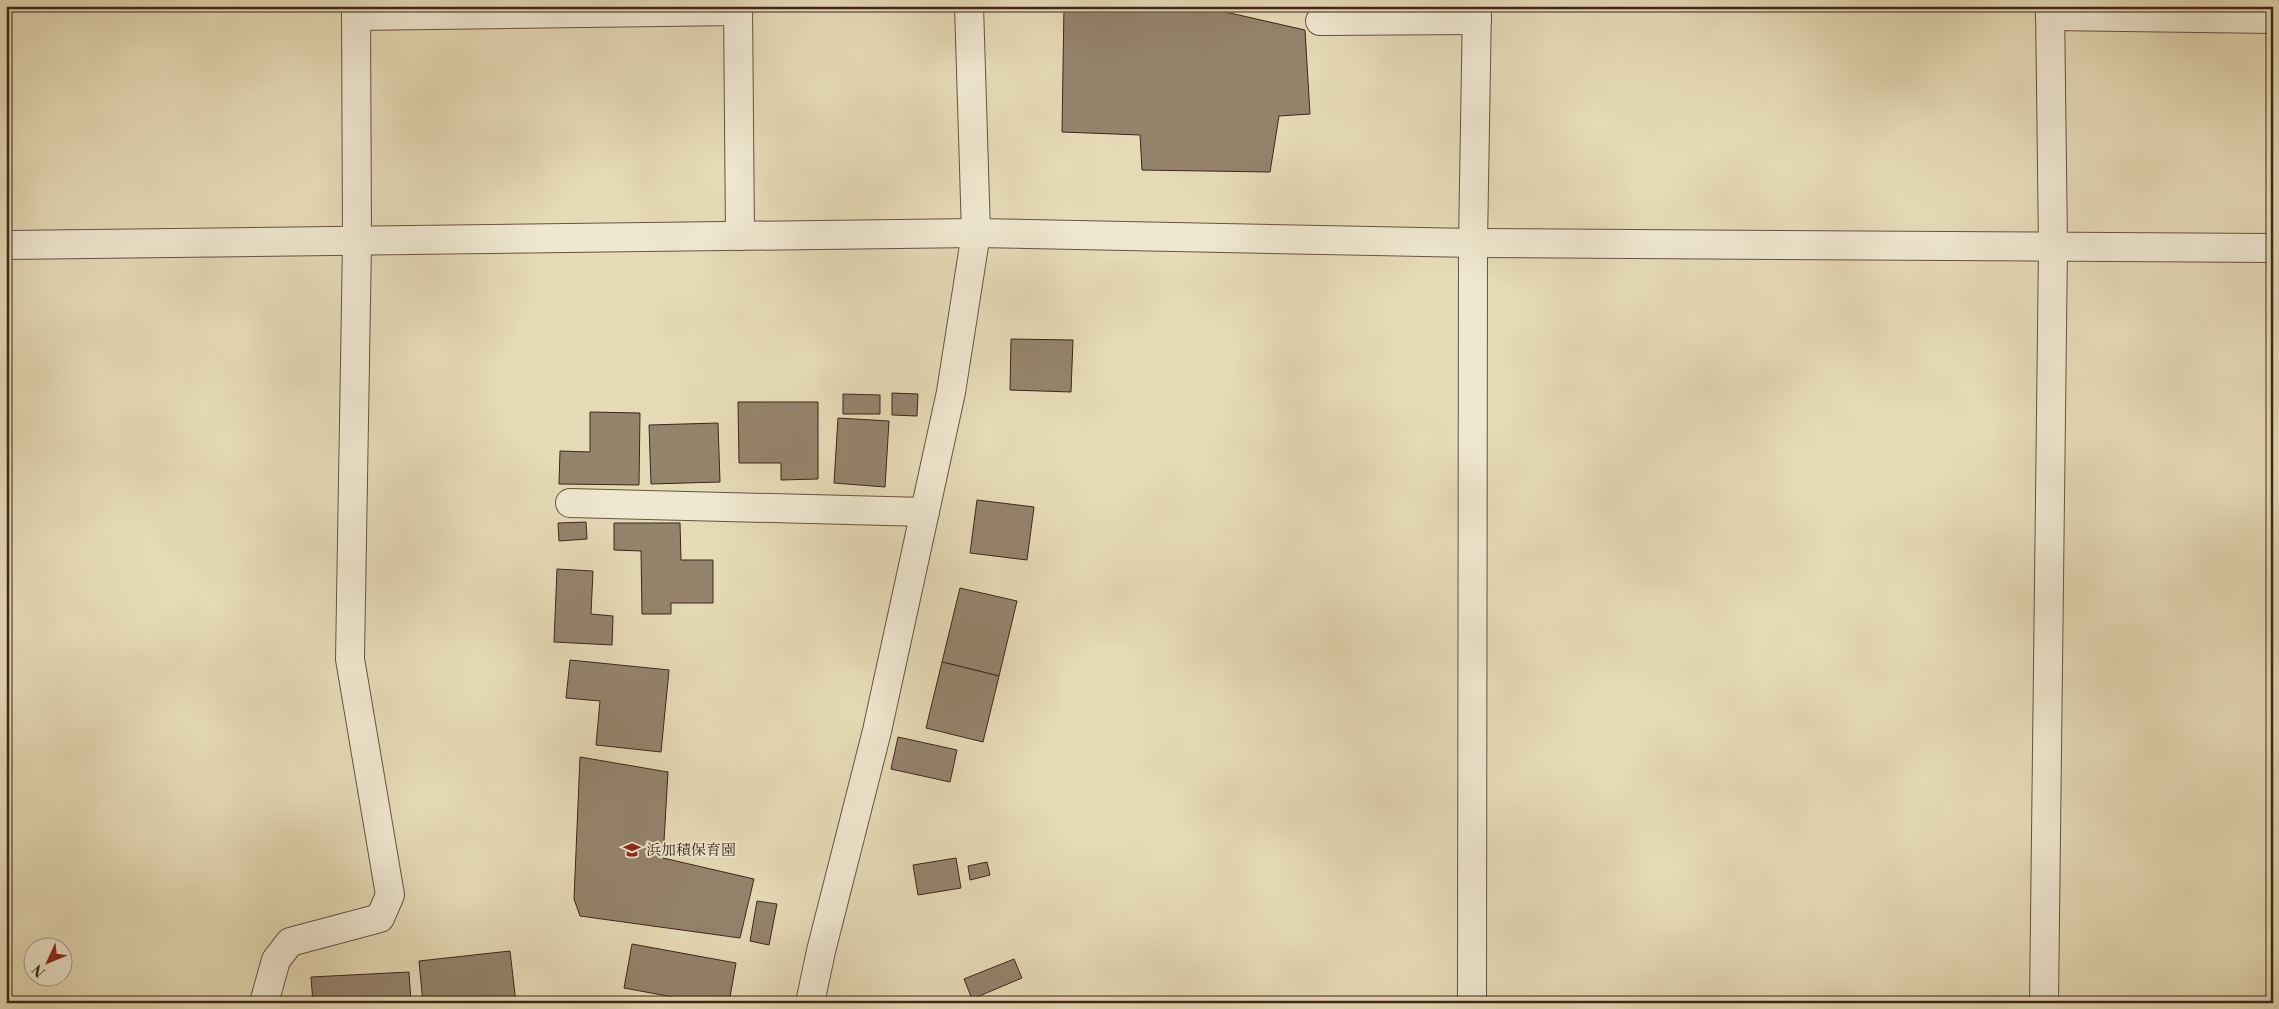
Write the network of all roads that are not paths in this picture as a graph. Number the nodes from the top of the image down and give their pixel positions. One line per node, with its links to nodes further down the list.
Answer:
1 (969, 6): 8 (street)
2 (738, 9): 3 (street); 9 (street)
3 (356, 11): 10 (street)
4 (2050, 11): 6 (street); 13 (street)
5 (1477, 13): 7 (street); 11 (street)
6 (2273, 19)
7 (1320, 21)
8 (976, 233): 9 (street); 11 (street); 16 (street)
9 (740, 236): 10 (street)
10 (357, 242): 12 (street); 17 (street)
11 (1473, 243): 13 (street); 19 (street)
12 (6, 246)
13 (2054, 246): 14 (street); 20 (street)
14 (2273, 248)
15 (570, 503): 16 (street)
16 (925, 512): 18 (street)
17 (264, 1003)
18 (810, 1003)
19 (1472, 1003)
20 (2044, 1003)

